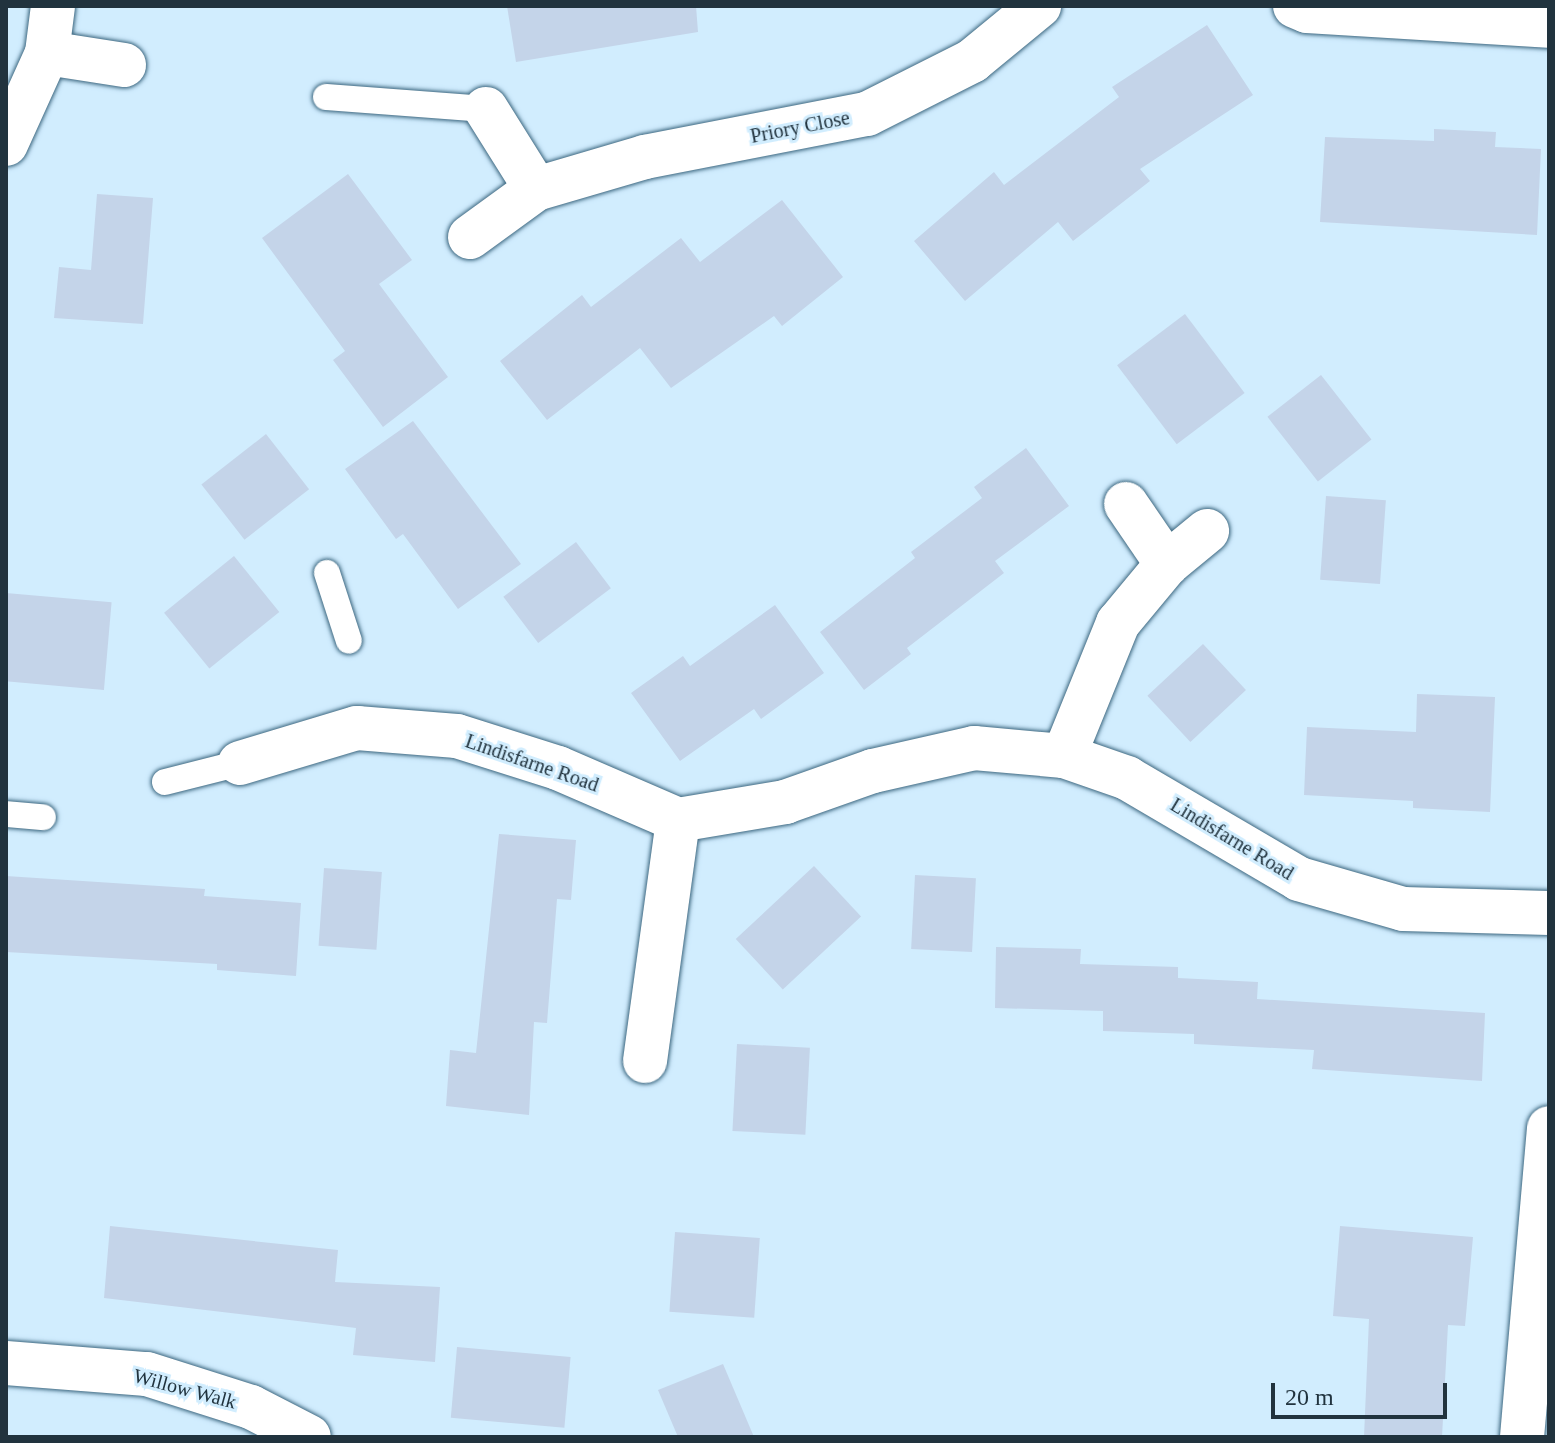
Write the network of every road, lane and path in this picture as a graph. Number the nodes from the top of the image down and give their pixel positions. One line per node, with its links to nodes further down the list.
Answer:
1 (53, 6): 5 (street)
2 (1039, 6): 10 (street, Priory Close)
3 (1295, 6): 4 (street)
4 (1549, 26)
5 (47, 53): 6 (street); 9 (street)
6 (124, 65)
7 (326, 97): 8 (lane)
8 (486, 109): 10 (street)
9 (6, 144)
10 (536, 189): 11 (street, Priory Close)
11 (470, 237)
12 (1126, 504): 14 (street)
13 (1207, 531): 14 (street)
14 (1167, 564): 17 (street)
15 (327, 573): 16 (lane)
16 (349, 641)
17 (1064, 756): 22 (street, Lindisfarne Road); 23 (street, Lindisfarne Road)
18 (240, 763): 19 (lane); 22 (street, Lindisfarne Road)
19 (165, 782)
20 (6, 814): 21 (lane)
21 (43, 817)
22 (678, 820): 24 (street)
23 (1549, 913)
24 (645, 1061)
25 (1549, 1128): 28 (street)
26 (6, 1363): 27 (street, Willow Walk)
27 (309, 1437)
28 (1522, 1437)

